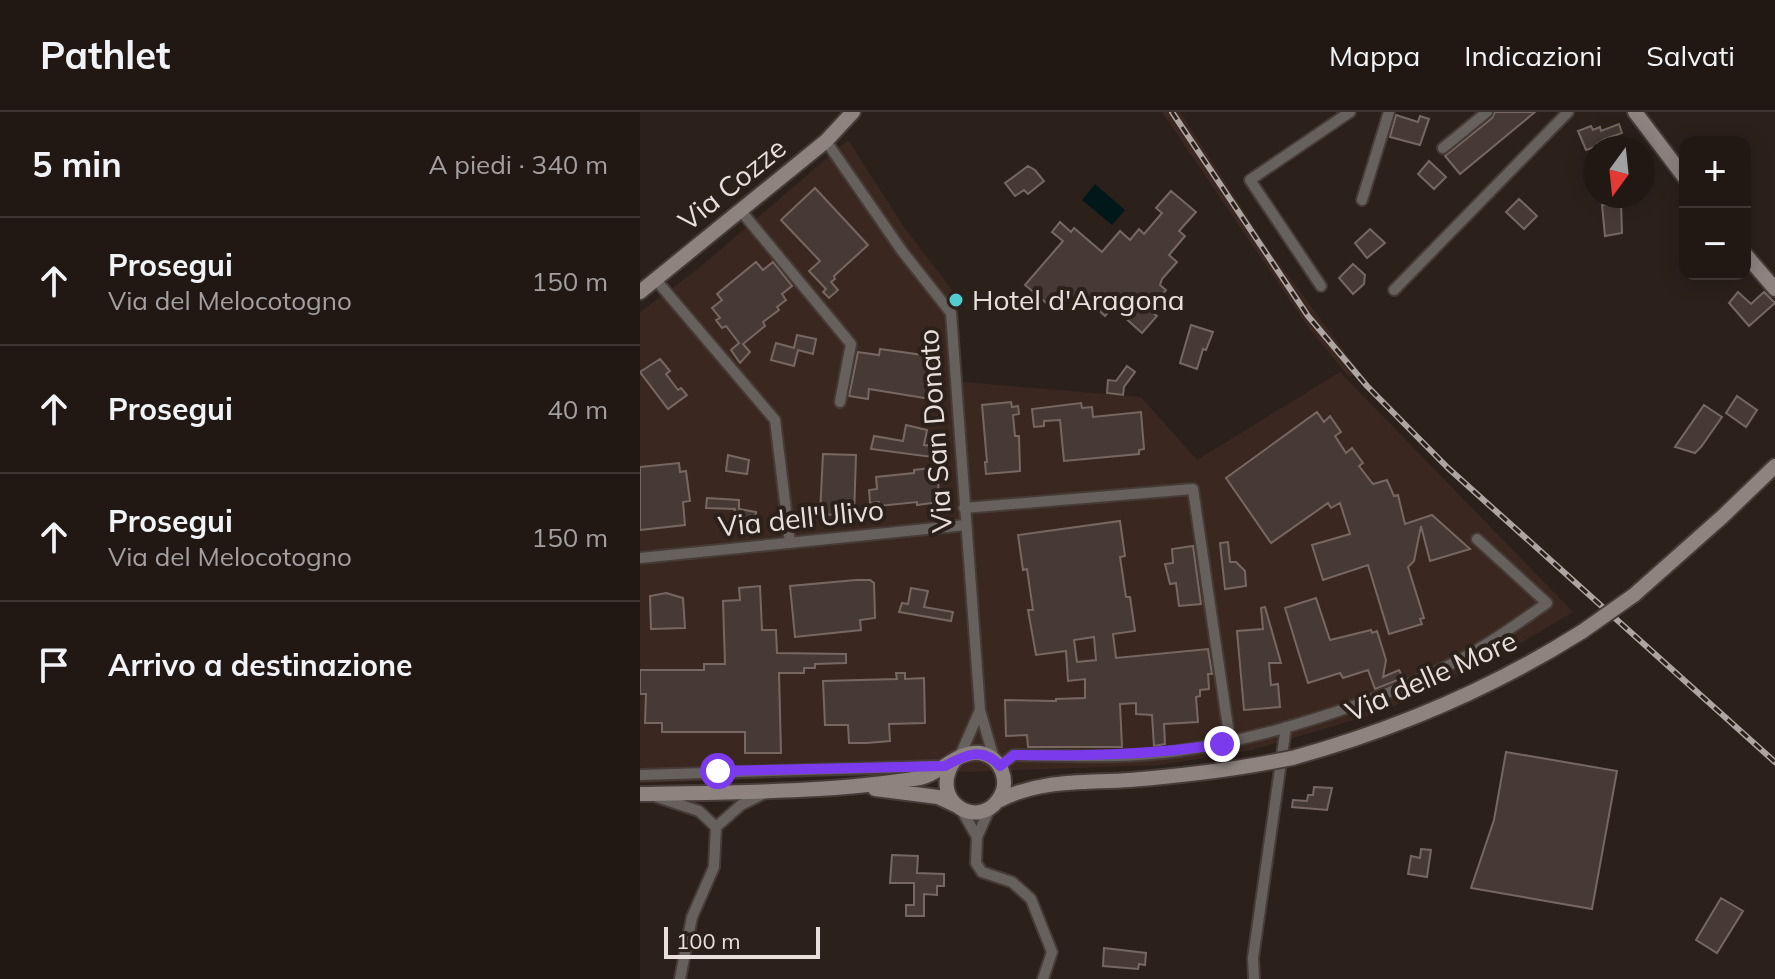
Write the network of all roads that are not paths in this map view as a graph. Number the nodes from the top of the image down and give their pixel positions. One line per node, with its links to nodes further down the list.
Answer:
1 (853, 112): 7 (main road, Via Cozze)
2 (1350, 112): 14 (street)
3 (1389, 112): 10 (street)
4 (1487, 112): 8 (street)
5 (1568, 112): 16 (street)
6 (1636, 113): 9 (main road)
7 (826, 141): 11 (main road, Via Cozze); 20 (street, Via San Donato)
8 (1443, 148)
9 (1679, 170)
10 (1362, 200)
11 (741, 211): 13 (main road, Via Cozze); 18 (street)
12 (1751, 261): 15 (main road)
13 (656, 280): 17 (main road, Via Cozze); 23 (street)
14 (1321, 286)
15 (1775, 289)
16 (1394, 290)
17 (640, 292)
18 (840, 402)
19 (1775, 467): 31 (main road, Via delle More, bridge)
20 (964, 508): 21 (street, Via San Donato); 27 (street)
21 (966, 525): 23 (street, Via dell'Ulivo); 25 (street, Via San Donato)
22 (1477, 539): 26 (street)
23 (790, 543): 24 (street, Via dell'Ulivo)
24 (640, 558)
25 (980, 710): 28 (street); 29 (street, Via San Donato)
26 (1286, 727): 27 (street); 41 (street)
27 (1230, 741): 29 (street)
28 (953, 762): 29 (main road); 30 (street); 32 (main road); 36 (main road)
29 (999, 767): 31 (main road); 35 (main road)
30 (640, 775)
31 (1044, 784): 35 (main road)
32 (854, 787): 33 (main road); 36 (main road)
33 (771, 790): 34 (main road); 37 (street)
34 (644, 794): 37 (street)
35 (994, 805): 36 (main road); 38 (street)
36 (958, 807): 38 (street)
37 (716, 827): 39 (street)
38 (977, 837): 40 (street)
39 (680, 979)
40 (1043, 979)
41 (1254, 979)

